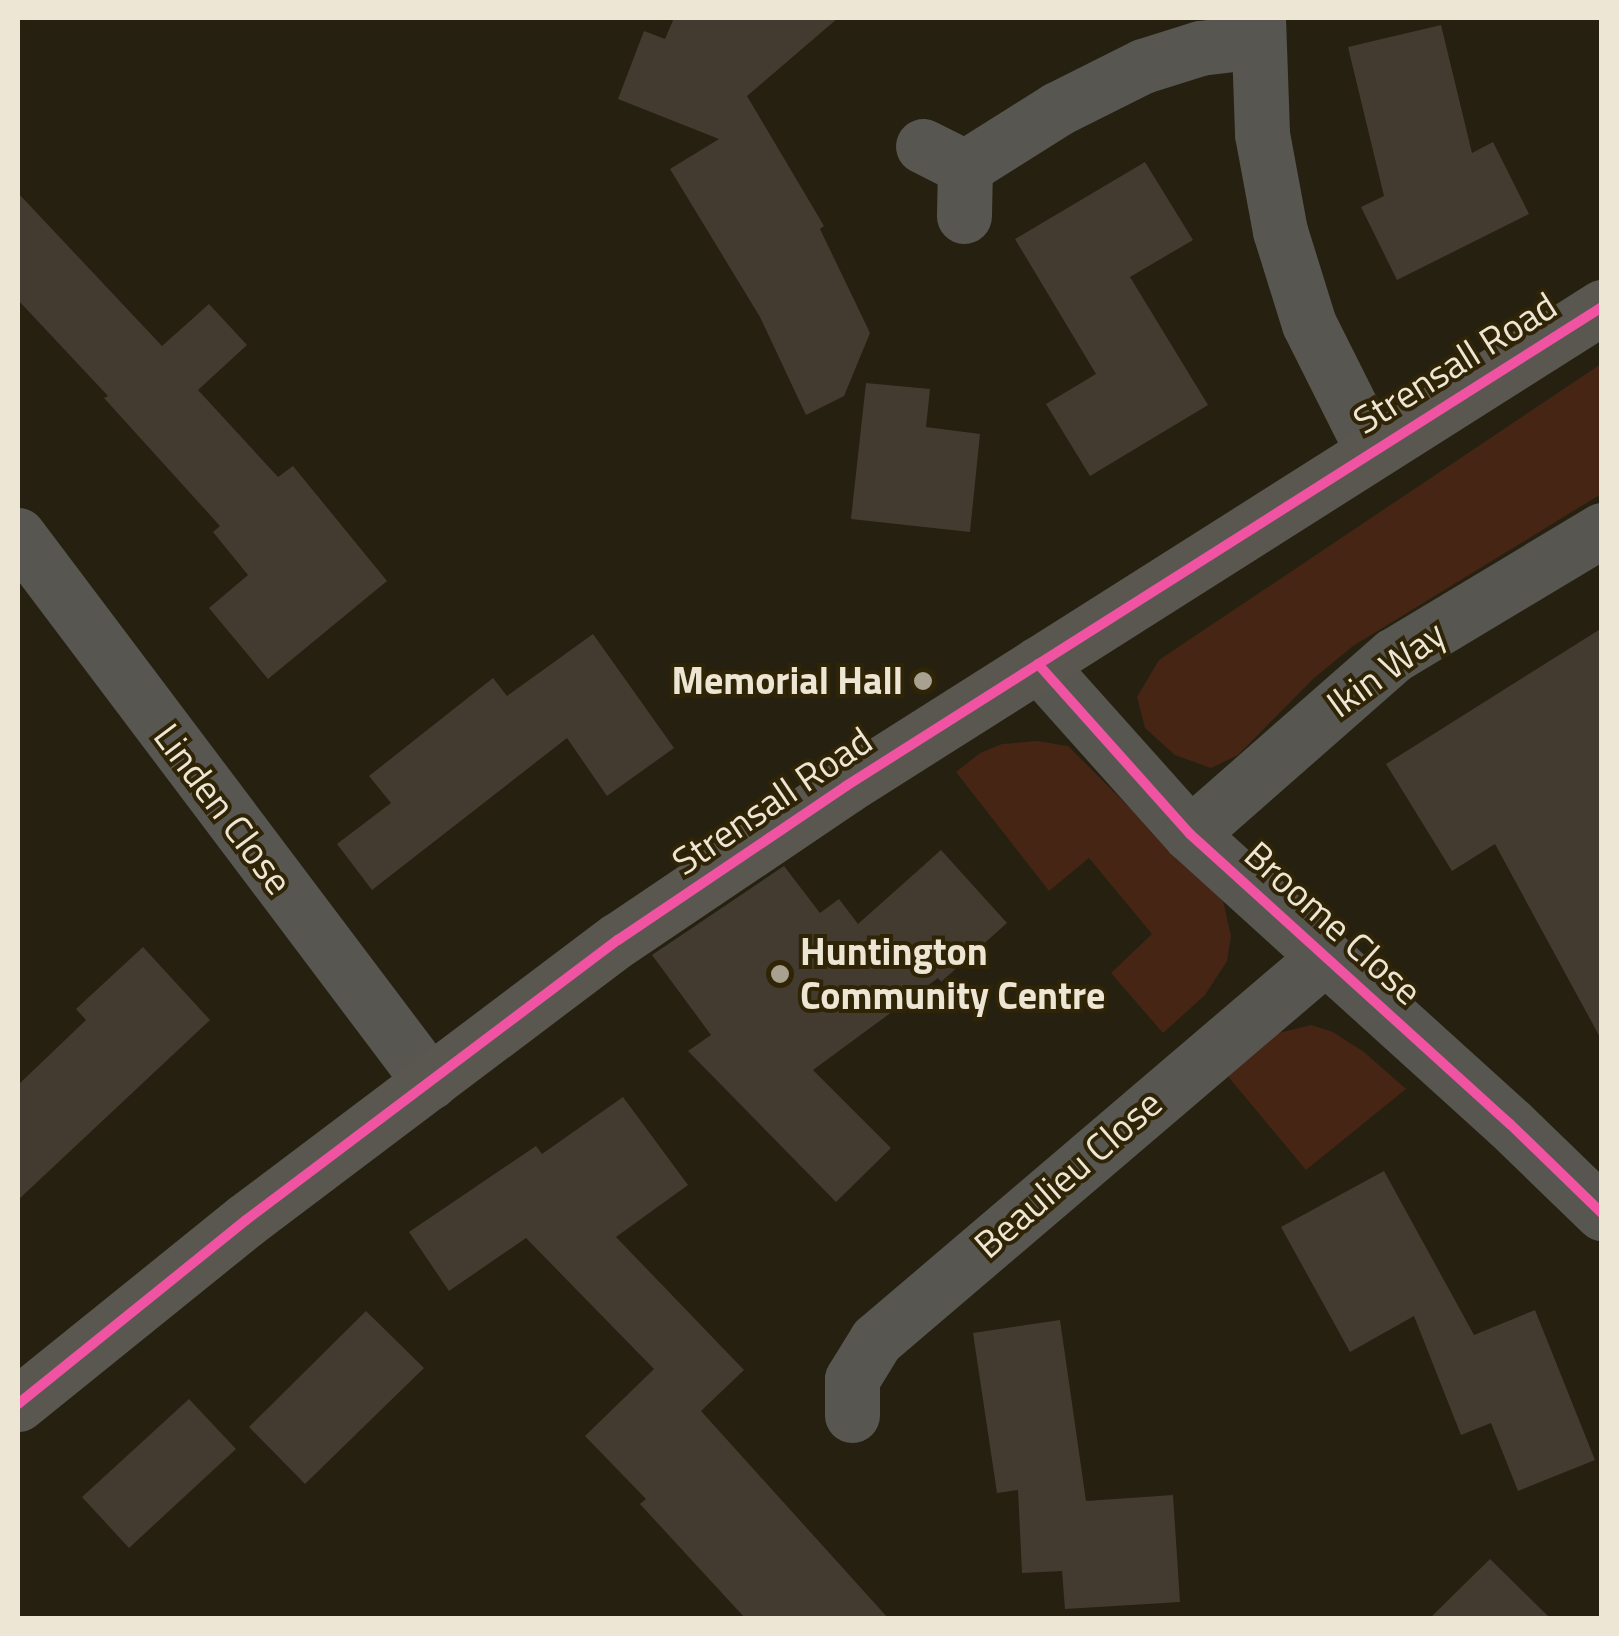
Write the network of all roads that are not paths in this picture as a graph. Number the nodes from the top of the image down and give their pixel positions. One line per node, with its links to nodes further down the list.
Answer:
1 (1258, 29): 2 (street); 4 (street)
2 (951, 177)
3 (1602, 307): 4 (street, Strensall Road)
4 (1372, 450): 7 (street, Strensall Road)
5 (1602, 530): 8 (street, Ikin Way)
6 (18, 535): 10 (street, Linden Close)
7 (1038, 664): 8 (street, Broome Close); 10 (street, Strensall Road)
8 (1190, 834): 9 (street, Broome Close)
9 (1325, 957): 11 (street, Broome Close); 13 (street, Beaulieu Close)
10 (430, 1082): 12 (street, Strensall Road)
11 (1602, 1212)
12 (18, 1404)
13 (852, 1416)

